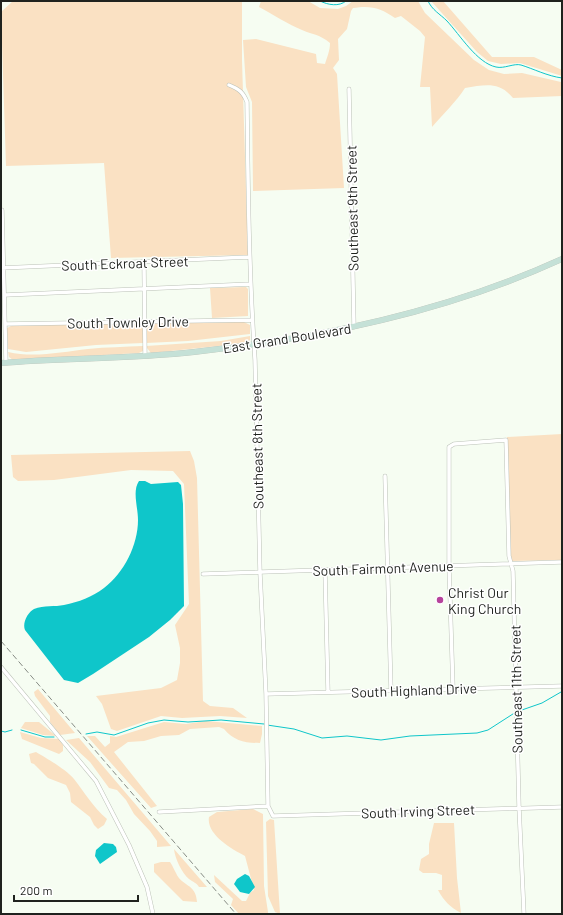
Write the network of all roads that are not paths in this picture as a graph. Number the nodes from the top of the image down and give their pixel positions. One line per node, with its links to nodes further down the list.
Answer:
1 (229, 85): 4 (street, Southeast 8th Street)
2 (349, 90): 14 (street, Southeast 9th Street)
3 (2, 210): 7 (street)
4 (249, 257): 6 (street, South Eckroat Street); 8 (street, Southeast 8th Street)
5 (562, 259): 14 (street, East Grand Boulevard)
6 (144, 263): 7 (street, South Eckroat Street); 9 (street)
7 (2, 268): 10 (street)
8 (251, 284): 9 (street); 11 (street, Southeast 8th Street)
9 (144, 290): 10 (street); 12 (street)
10 (5, 296): 13 (street)
11 (251, 320): 12 (street, South Townley Drive); 15 (street, Southeast 8th Street)
12 (145, 322): 13 (street, South Townley Drive); 16 (street)
13 (6, 324): 17 (street)
14 (354, 327): 15 (street, East Grand Boulevard)
15 (253, 345): 16 (street, East Grand Boulevard); 24 (street, Southeast 8th Street)
16 (145, 355): 17 (street, East Grand Boulevard)
17 (4, 362)
18 (385, 476): 22 (street)
19 (562, 562): 20 (street, South Fairmont Avenue)
20 (511, 564): 21 (street, South Fairmont Avenue); 21 (street, Southeast 11th Street); 28 (street, Southeast 11th Street)
21 (449, 566): 22 (street, South Fairmont Avenue); 29 (street)
22 (387, 568): 23 (street, South Fairmont Avenue); 30 (street)
23 (325, 570): 24 (street, South Fairmont Avenue); 31 (street)
24 (260, 573): 25 (street, South Fairmont Avenue); 32 (street, Southeast 8th Street)
25 (203, 574)
26 (1, 667): 38 (street)
27 (562, 686): 28 (street, South Highland Drive)
28 (516, 687): 29 (street, South Highland Drive); 34 (street, Southeast 11th Street)
29 (453, 688): 30 (street, South Highland Drive)
30 (391, 690): 31 (street, South Highland Drive)
31 (328, 692): 32 (street, South Highland Drive)
32 (266, 694): 33 (street, Southeast 8th Street)
33 (268, 806): 36 (street); 37 (street, Southeast 8th Street)
34 (519, 807): 35 (street, South Irving Street); 37 (street, South Irving Street); 39 (street, Southeast 11th Street)
35 (562, 807)
36 (159, 812)
37 (273, 816)
38 (153, 914)
39 (524, 914)

